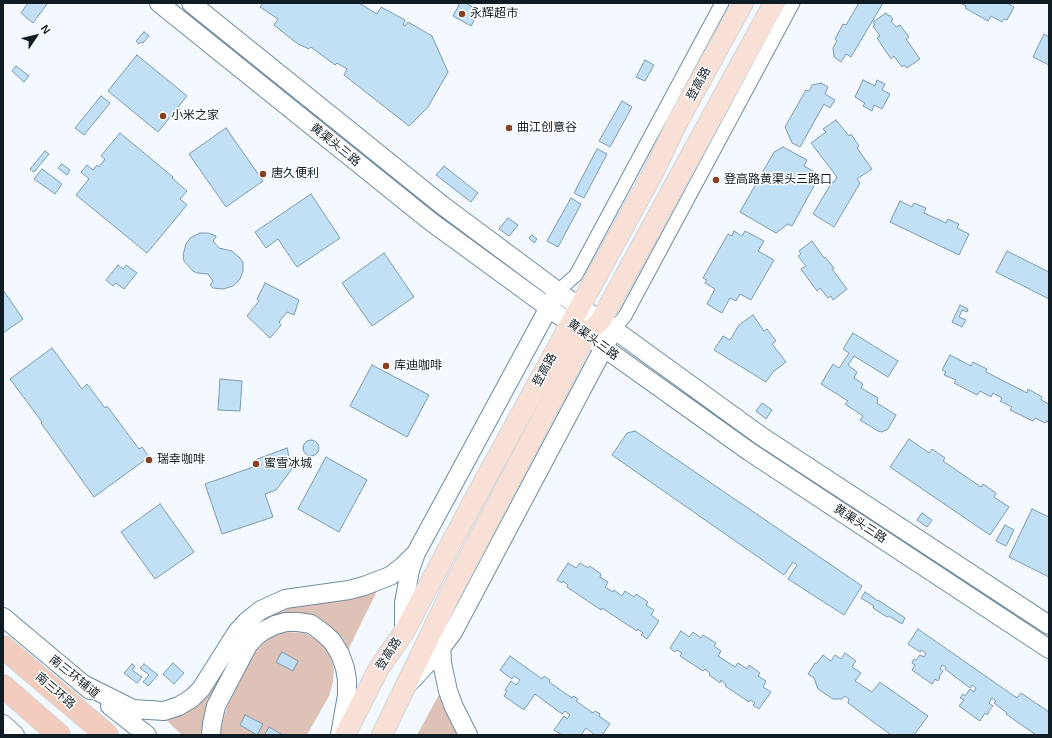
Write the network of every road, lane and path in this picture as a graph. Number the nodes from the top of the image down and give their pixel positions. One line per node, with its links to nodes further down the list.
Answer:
1 (159, 3): 8 (street, 黄渠头三路)
2 (191, 3): 7 (street, 黄渠头三路)
3 (722, 3): 7 (street)
4 (743, 3): 9 (main road, 登高路)
5 (774, 3): 10 (main road, 登高路)
6 (793, 3): 10 (street)
7 (558, 291): 8 (street); 9 (street, 黄渠头三路)
8 (549, 308): 9 (street, 黄渠头三路); 13 (street)
9 (574, 316): 10 (street, 黄渠头三路); 11 (street, 黄渠头三路); 17 (main road, 登高路)
10 (608, 325): 11 (main road, 登高路); 12 (street); 16 (street, 黄渠头三路)
11 (586, 335): 12 (street, 黄渠头三路); 14 (main road, 登高路)
12 (604, 348): 19 (street); 20 (street, 黄渠头三路)
13 (416, 553): 17 (street); 21 (street)
14 (449, 596): 19 (street); 23 (main road, 登高路)
15 (3, 617): 21 (street, 南三环辅道)
16 (1049, 625)
17 (404, 632): 31 (main road, 登高路)
18 (3, 647): 27 (highway, 南三环路)
19 (441, 648): 23 (street); 33 (street)
20 (1049, 649)
21 (81, 683): 28 (street, 南三环辅道)
22 (3, 686): 26 (highway)
23 (404, 690): 32 (main road, 登高路)
24 (3, 724): 25 (street)
25 (15, 735)
26 (59, 735)
27 (107, 735)
28 (147, 735)
29 (211, 735): 30 (street)
30 (340, 735)
31 (345, 735)
32 (382, 735)
33 (468, 735)

